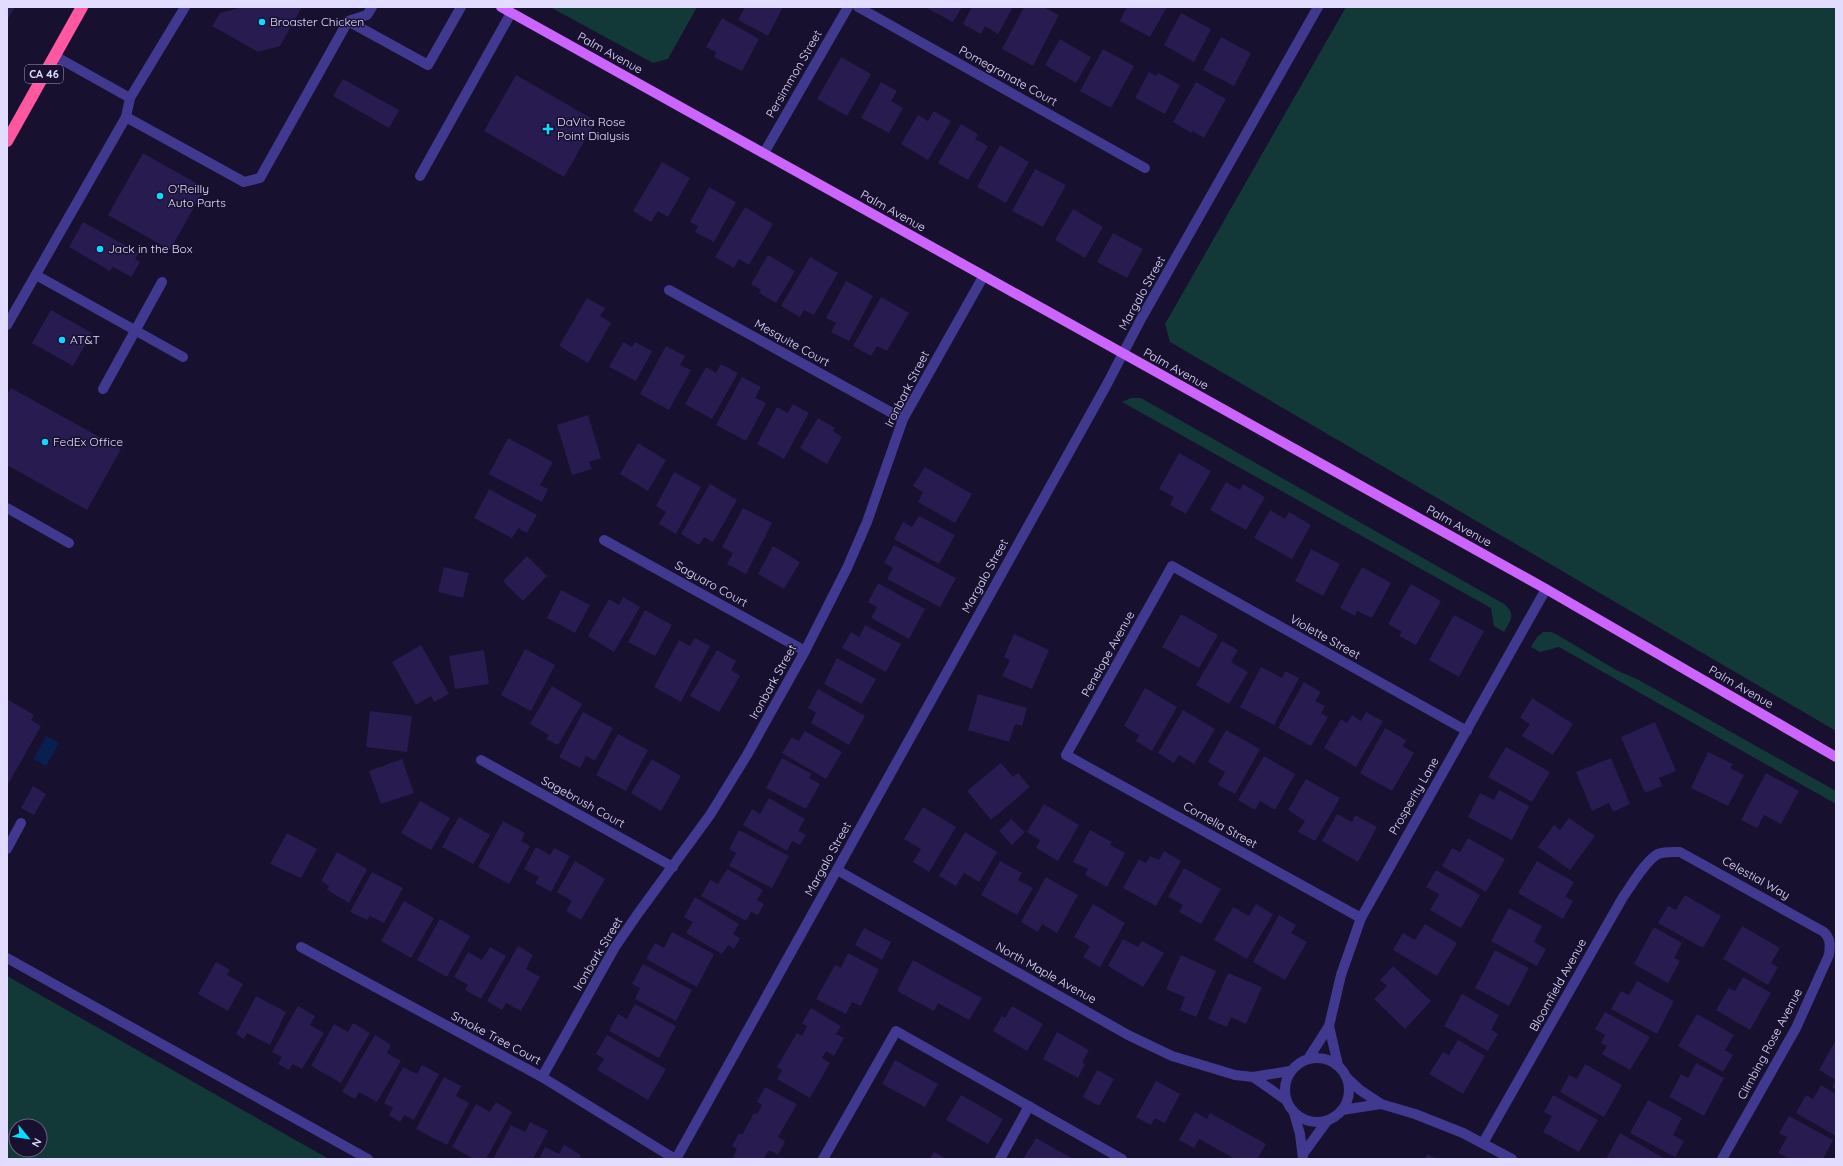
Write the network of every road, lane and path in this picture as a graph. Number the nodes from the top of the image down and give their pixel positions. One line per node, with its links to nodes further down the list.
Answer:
1 (82, 7): 11 (highway, CA 46)
2 (185, 7): 12 (street)
3 (372, 7): 10 (street)
4 (462, 7): 10 (street)
5 (501, 7): 9 (main road, Palm Avenue)
6 (848, 7): 15 (street, Persimmon Street)
7 (858, 7): 16 (street, Pomegranate Court)
8 (1318, 7): 24 (street, Margalo Street)
9 (511, 12): 15 (main road, Palm Avenue); 17 (street)
10 (348, 21): 13 (street)
11 (55, 56): 12 (street); 14 (highway, CA 46)
12 (130, 98): 13 (street)
13 (126, 117): 18 (street)
14 (7, 141)
15 (764, 154): 19 (main road, Palm Avenue)
16 (1145, 168)
17 (420, 176)
18 (36, 275): 22 (street); 23 (street)
19 (983, 277): 24 (main road, Palm Avenue); 27 (street, Ironbark Street)
20 (162, 282): 23 (street)
21 (669, 290): 27 (street, Mesquite Court)
22 (7, 325)
23 (136, 330): 25 (street); 26 (street)
24 (1123, 354): 32 (main road, Palm Avenue); 42 (street, Margalo Street)
25 (183, 357)
26 (103, 389)
27 (903, 419): 33 (street, Ironbark Street)
28 (7, 508): 30 (street)
29 (604, 540): 33 (street, Saguaro Court)
30 (69, 543)
31 (1172, 566): 34 (street, Violette Street); 35 (street, Penelope Avenue)
32 (1546, 590): 34 (street, Prosperity Lane); 36 (main road, Palm Avenue)
33 (805, 651): 41 (street, Ironbark Street)
34 (1466, 730): 43 (street, Prosperity Lane)
35 (1066, 755): 43 (street, Cornelia Street)
36 (1836, 757)
37 (481, 760): 41 (street, Sagebrush Court)
38 (22, 823): 39 (street)
39 (7, 849)
40 (1667, 851): 44 (street, Celestial Way); 60 (street, Bloomfield Avenue)
41 (673, 867): 51 (street, Ironbark Street)
42 (836, 870): 52 (street, North Maple Avenue); 63 (street, Margalo Street)
43 (1361, 918): 47 (street, Prosperity Lane)
44 (1829, 937): 68 (street, Climbing Rose Avenue)
45 (301, 947): 51 (street, Smoke Tree Court)
46 (7, 958): 62 (street)
47 (1329, 1026): 48 (street, Prosperity Lane); 49 (street, Prosperity Lane)
48 (1308, 1059): 49 (street); 50 (street, North Maple Avenue)
49 (1338, 1065): 53 (street)
50 (1290, 1071): 52 (street, North Maple Avenue); 54 (street)
51 (542, 1077): 63 (street, Smoke Tree Court)
52 (1252, 1078): 54 (street, North Maple Avenue)
53 (1347, 1078): 55 (street); 57 (street)
54 (1286, 1100): 58 (street, North Maple Avenue)
55 (1381, 1104): 57 (street); 60 (street)
56 (1029, 1106): 64 (street); 65 (street); 66 (street)
57 (1342, 1110): 59 (street)
58 (1294, 1113): 59 (street); 61 (street)
59 (1327, 1121): 61 (street)
60 (1484, 1143): 67 (street)
61 (1303, 1157)
62 (368, 1159)
63 (676, 1159)
64 (823, 1159)
65 (1000, 1159)
66 (1122, 1159)
67 (1512, 1159)
68 (1722, 1159)

